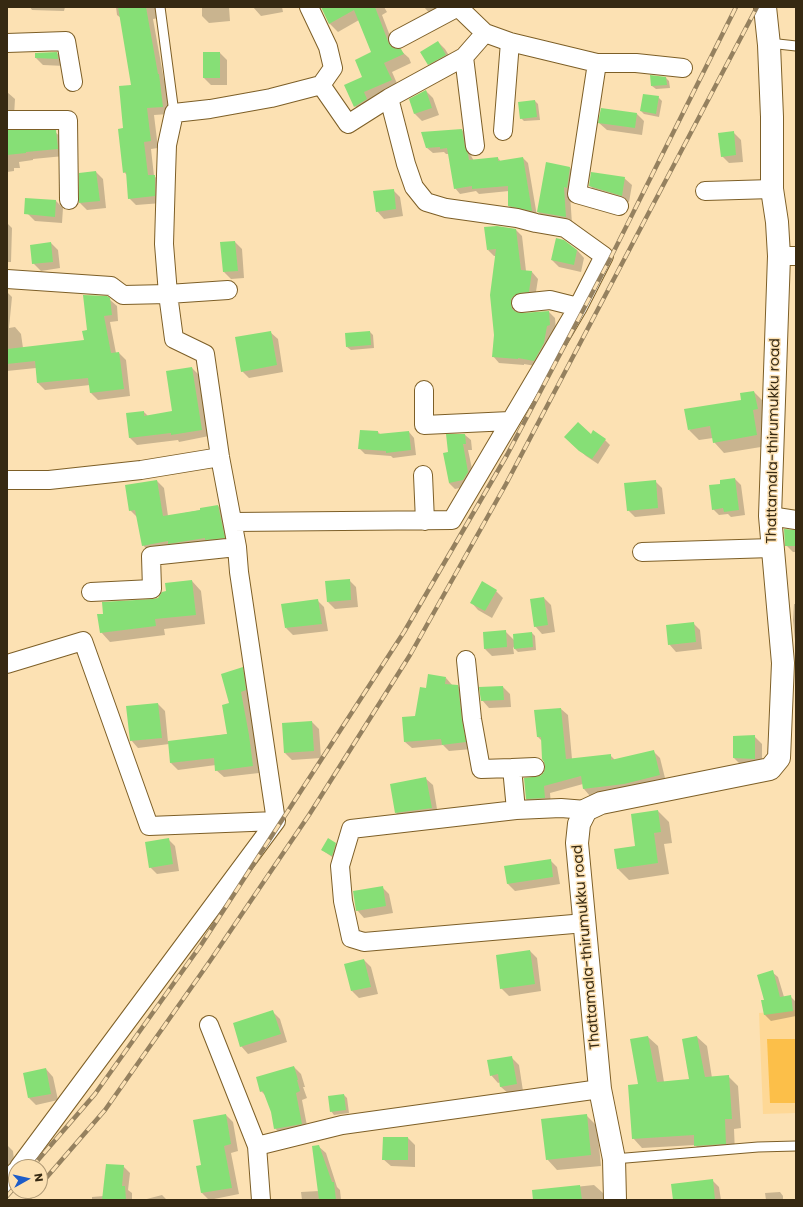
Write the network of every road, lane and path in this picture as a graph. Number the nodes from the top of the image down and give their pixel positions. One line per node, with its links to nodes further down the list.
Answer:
1 (160, 7): 17 (lane)
2 (309, 7): 15 (street)
3 (458, 7): 5 (street); 6 (street)
4 (765, 7): 9 (street, Thattamala-thirumukku road)
5 (485, 34): 7 (street); 11 (street)
6 (398, 39)
7 (510, 42): 12 (street); 19 (street)
8 (7, 43): 14 (street)
9 (769, 45): 10 (lane); 21 (street, Thattamala-thirumukku road)
10 (796, 46)
11 (464, 57): 16 (street); 20 (street)
12 (597, 63): 13 (street); 24 (street)
13 (683, 68)
14 (73, 82)
15 (321, 85): 16 (street); 17 (street)
16 (389, 98): 30 (street)
17 (174, 113): 28 (street)
18 (7, 120): 23 (street)
19 (503, 131)
20 (475, 146)
21 (772, 189): 22 (street); 25 (street, Thattamala-thirumukku road)
22 (705, 191)
23 (69, 200)
24 (619, 206)
25 (787, 256): 36 (street, Thattamala-thirumukku road)
26 (7, 278): 28 (street)
27 (228, 290): 28 (street)
28 (168, 294): 33 (street)
29 (521, 302): 30 (street)
30 (578, 307): 32 (street)
31 (424, 390): 32 (street)
32 (510, 422): 38 (street)
33 (220, 457): 35 (street); 39 (street)
34 (423, 475): 38 (street)
35 (7, 480)
36 (770, 516): 37 (street); 41 (street, Thattamala-thirumukku road)
37 (796, 520)
38 (425, 521): 39 (street)
39 (233, 522): 40 (street)
40 (237, 546): 43 (street); 51 (street)
41 (772, 548): 42 (street); 46 (street, Thattamala-thirumukku road)
42 (642, 552)
43 (90, 592)
44 (466, 660): 48 (street)
45 (7, 664): 51 (street)
46 (790, 664): 50 (street, Thattamala-thirumukku road)
47 (535, 767): 48 (street)
48 (512, 768): 49 (street)
49 (516, 810): 50 (street); 52 (street)
50 (586, 810): 52 (street, Thattamala-thirumukku road)
51 (276, 821): 57 (street)
52 (585, 923): 54 (street, Thattamala-thirumukku road)
53 (209, 1024): 55 (street)
54 (600, 1088): 55 (street); 58 (street, Thattamala-thirumukku road)
55 (257, 1146): 59 (street)
56 (796, 1146): 58 (lane)
57 (25, 1159)
58 (614, 1159): 60 (street, Thattamala-thirumukku road)
59 (261, 1200)
60 (615, 1200)

